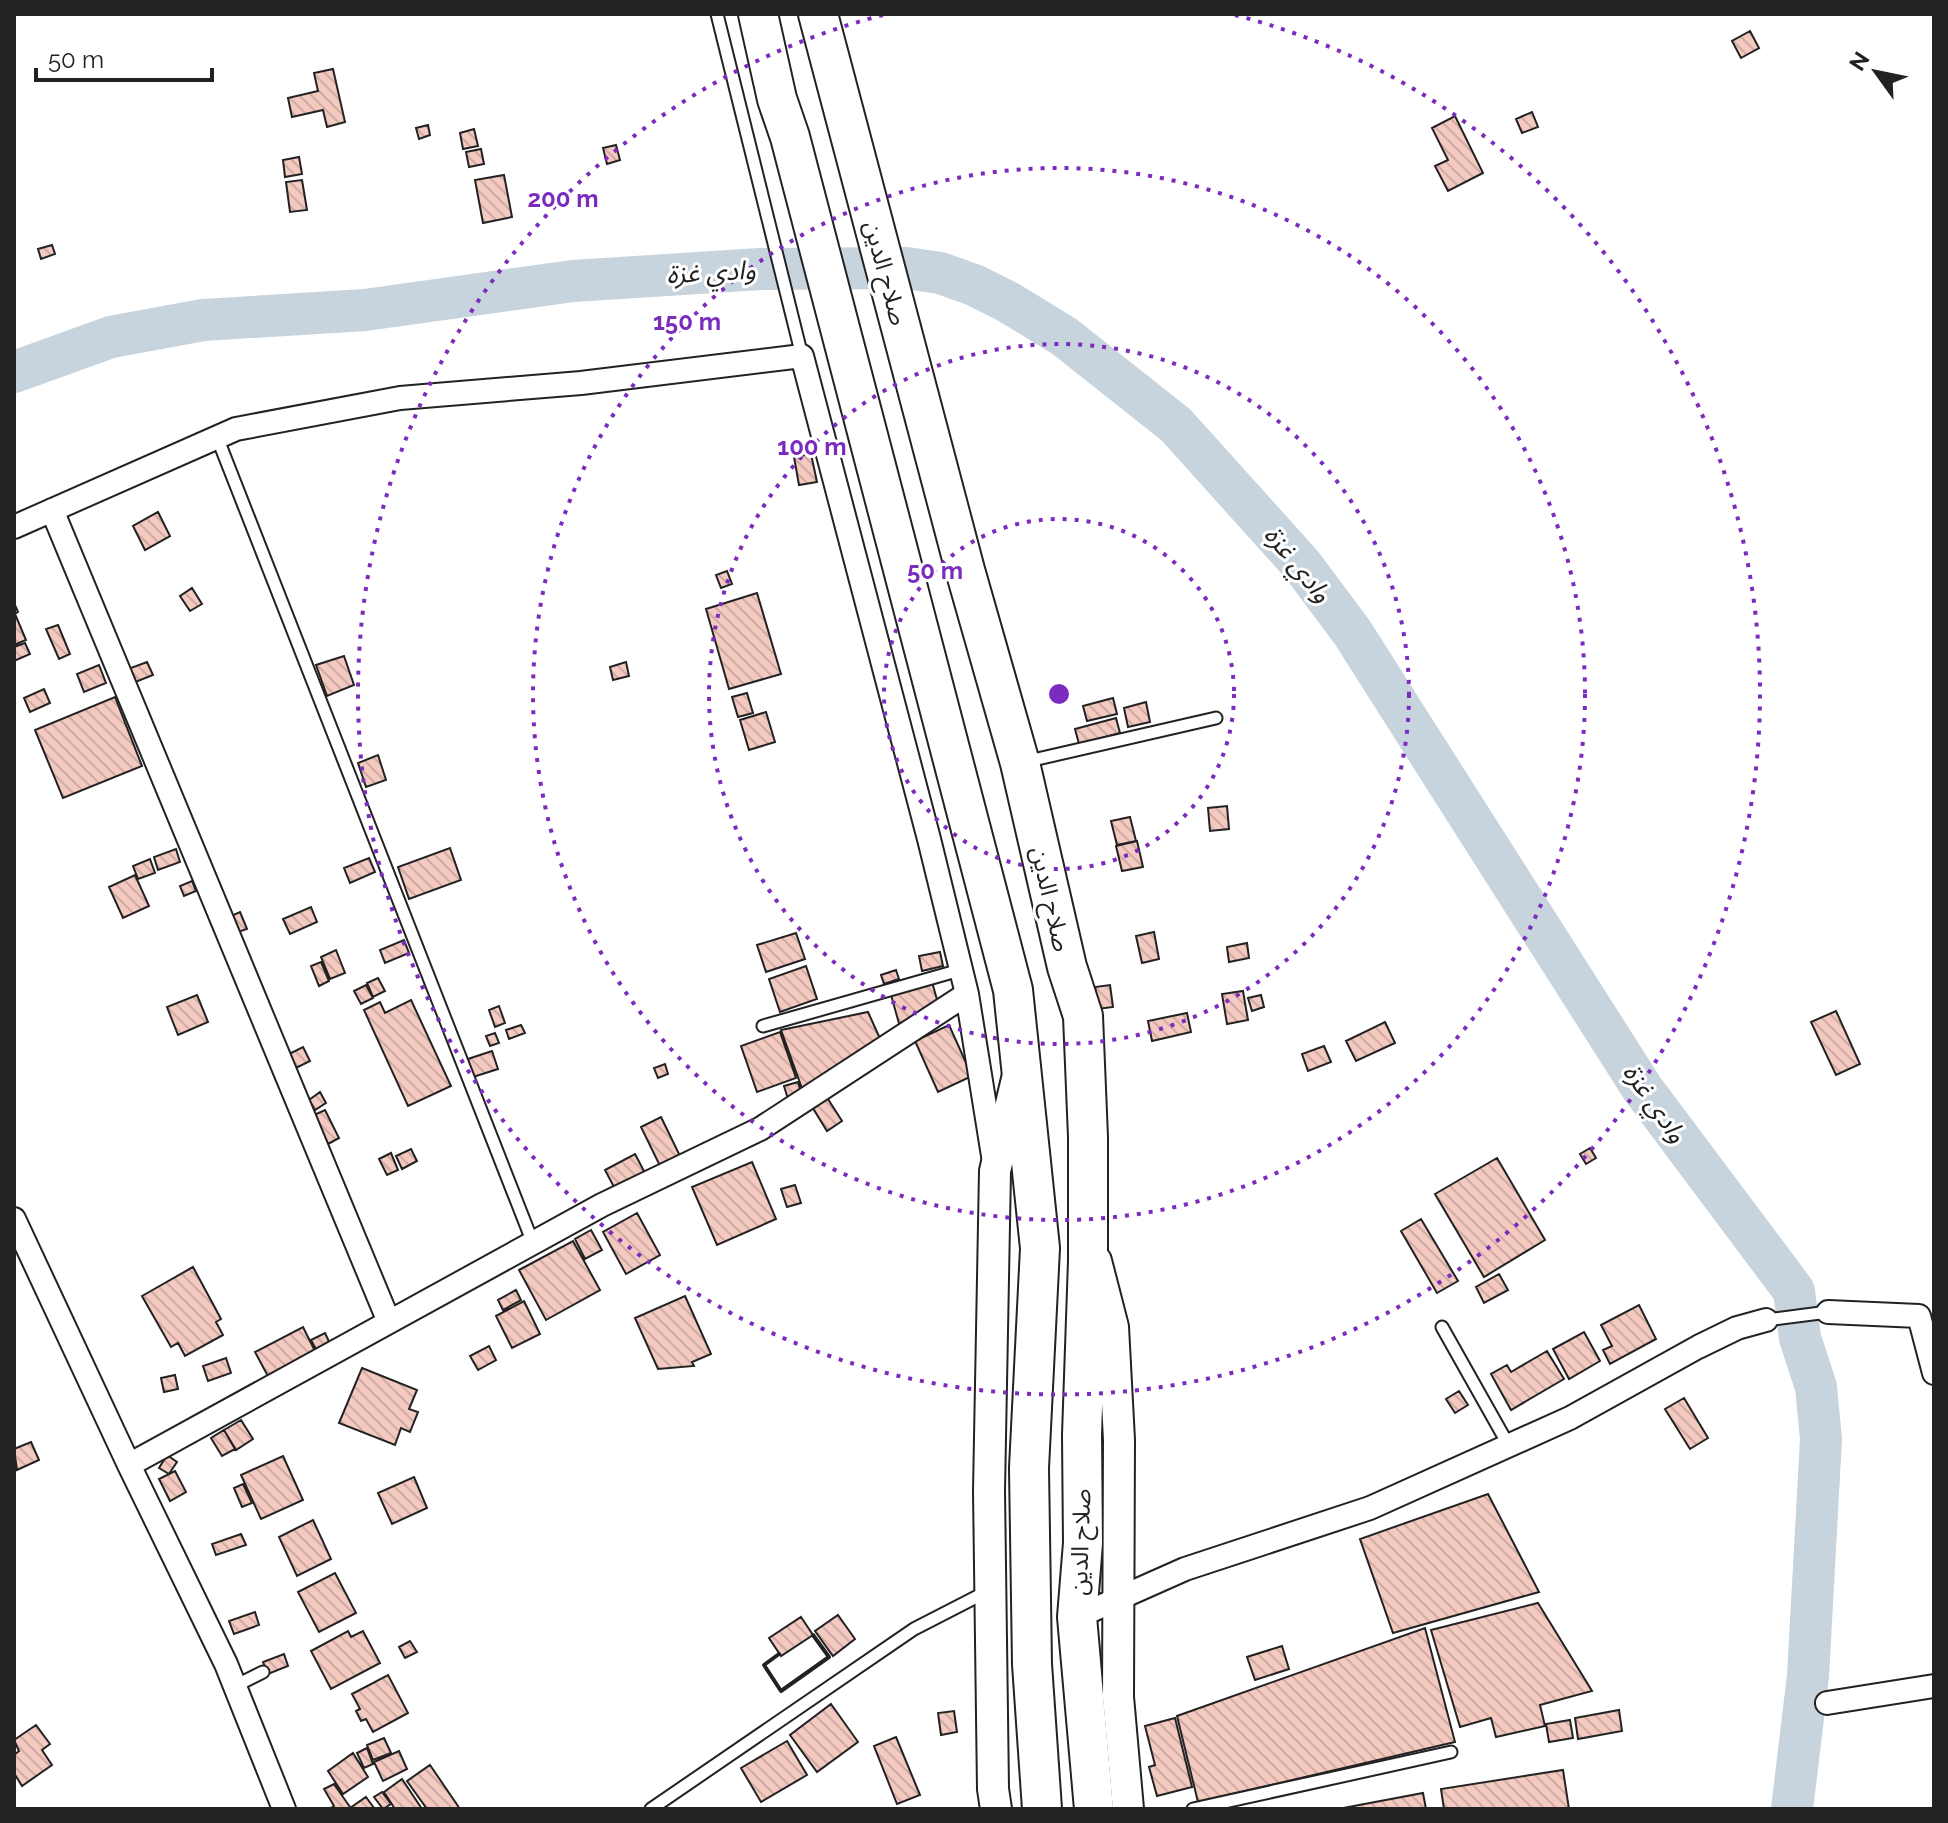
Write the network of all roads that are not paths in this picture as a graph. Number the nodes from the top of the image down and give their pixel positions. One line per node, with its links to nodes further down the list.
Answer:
1 (717, 14): 4 (lane)
2 (758, 14): 13 (highway, صلاح الدين)
3 (818, 14): 9 (highway, صلاح الدين)
4 (802, 356): 5 (street); 10 (street)
5 (217, 437): 6 (street); 17 (lane)
6 (52, 510): 7 (street); 21 (street)
7 (14, 527)
8 (1216, 718): 9 (lane)
9 (1020, 763): 16 (highway, صلاح الدين)
10 (960, 970): 11 (street); 12 (lane)
11 (967, 994): 14 (street); 17 (street)
12 (763, 1026)
13 (1021, 1061): 14 (main road); 38 (highway, صلاح الدين)
14 (995, 1171): 26 (main road)
15 (14, 1219): 25 (street)
16 (1088, 1232): 27 (main road); 28 (highway, صلاح الدين)
17 (533, 1243): 21 (street)
18 (1828, 1312): 19 (street); 20 (lane)
19 (1927, 1314): 23 (street)
20 (1766, 1320): 24 (street)
21 (389, 1322): 25 (street)
22 (1442, 1327): 24 (lane)
23 (1934, 1373)
24 (1509, 1446): 27 (street)
25 (129, 1465): 30 (street)
26 (990, 1590): 36 (lane); 37 (main road)
27 (1118, 1599): 28 (street); 34 (main road)
28 (1077, 1617): 34 (highway, صلاح الدين)
29 (263, 1672): 30 (lane)
30 (235, 1686): 35 (street)
31 (1934, 1686): 32 (street)
32 (1827, 1703)
33 (1451, 1752): 39 (lane)
34 (1117, 1806)
35 (284, 1809)
36 (651, 1809)
37 (996, 1809)
38 (1042, 1809)
39 (1193, 1809)

